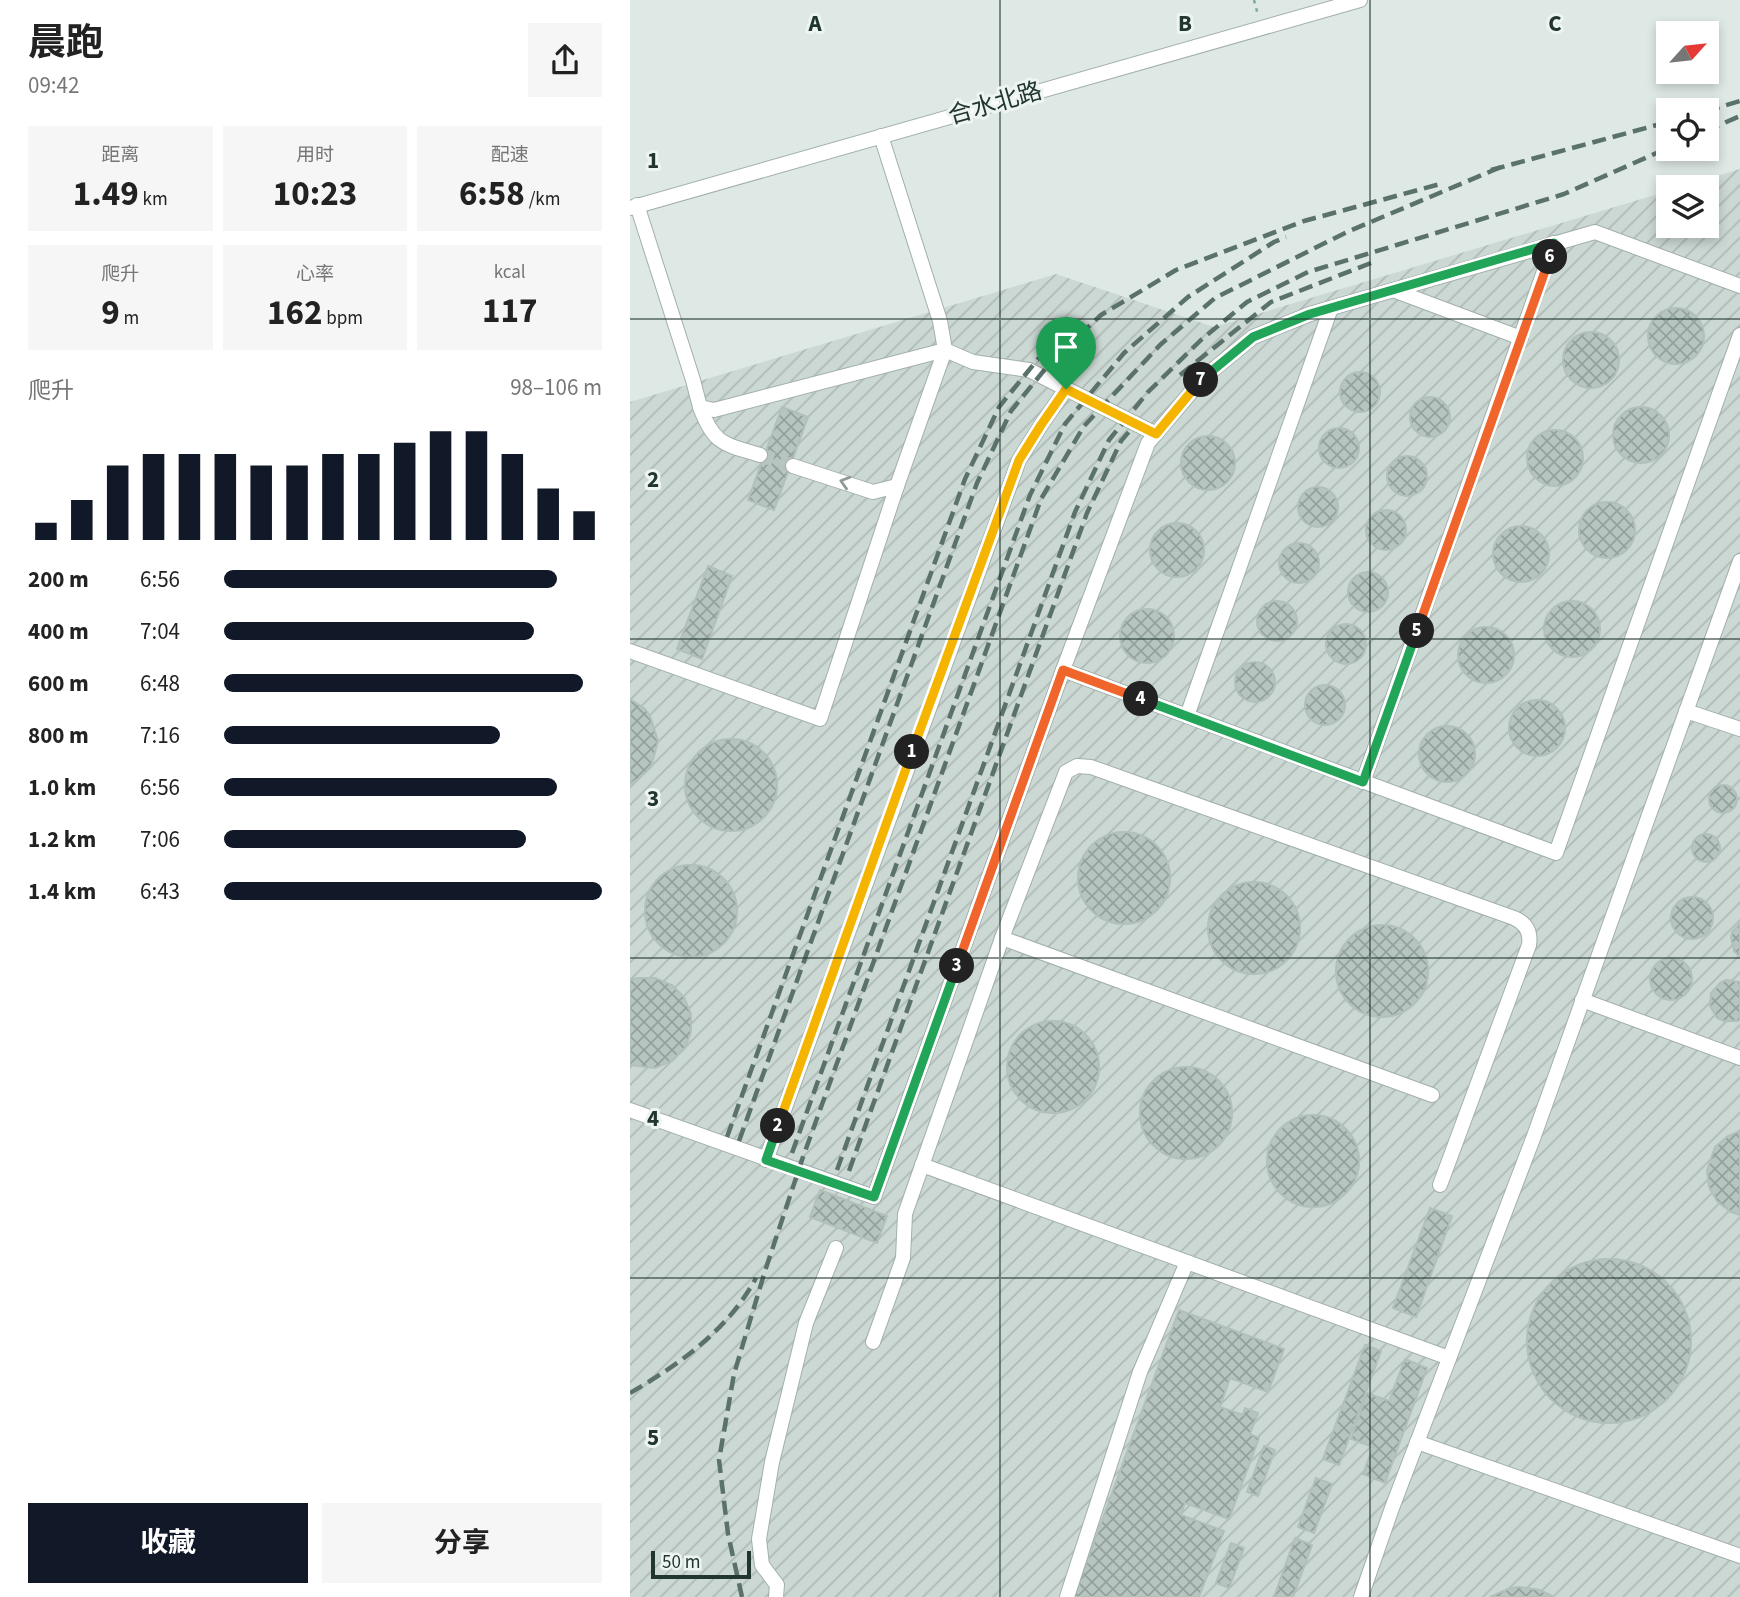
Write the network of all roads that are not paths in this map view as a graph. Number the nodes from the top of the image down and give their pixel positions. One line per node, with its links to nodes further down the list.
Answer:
1 (1360, 0): 2 (street, 合水北路)
2 (881, 136): 3 (street, 合水北路); 10 (street)
3 (634, 207): 12 (street)
4 (1554, 243): 5 (street); 6 (street); 9 (street)
5 (1740, 286)
6 (1393, 290): 7 (street); 9 (street)
7 (1331, 308): 13 (street); 21 (street)
8 (1740, 335): 23 (street)
9 (1521, 338): 23 (street)
10 (945, 350): 11 (street); 12 (street); 16 (street)
11 (1066, 389): 13 (street); 29 (street)
12 (699, 407): 14 (street)
13 (1156, 434): 19 (street)
14 (760, 455)
15 (793, 466): 16 (street, one-way to 15)
16 (897, 486): 18 (street)
17 (1740, 561): 20 (street)
18 (630, 651)
19 (1063, 670): 21 (street); 29 (street)
20 (1686, 711): 22 (street); 25 (street)
21 (1187, 716): 23 (street)
22 (1740, 729)
23 (1363, 782)
24 (1002, 938): 27 (street); 30 (street); 31 (street)
25 (1582, 1000): 26 (street); 35 (street)
26 (1740, 1058)
27 (1432, 1095)
28 (630, 1110): 29 (street)
29 (766, 1160)
30 (922, 1165): 33 (street); 34 (street)
31 (1440, 1185)
32 (836, 1248): 38 (street)
33 (1188, 1262): 35 (street); 39 (street)
34 (873, 1342)
35 (1449, 1358): 36 (street)
36 (1417, 1442): 37 (street); 40 (street)
37 (1740, 1556)
38 (776, 1597)
39 (1067, 1597)
40 (1361, 1597)

